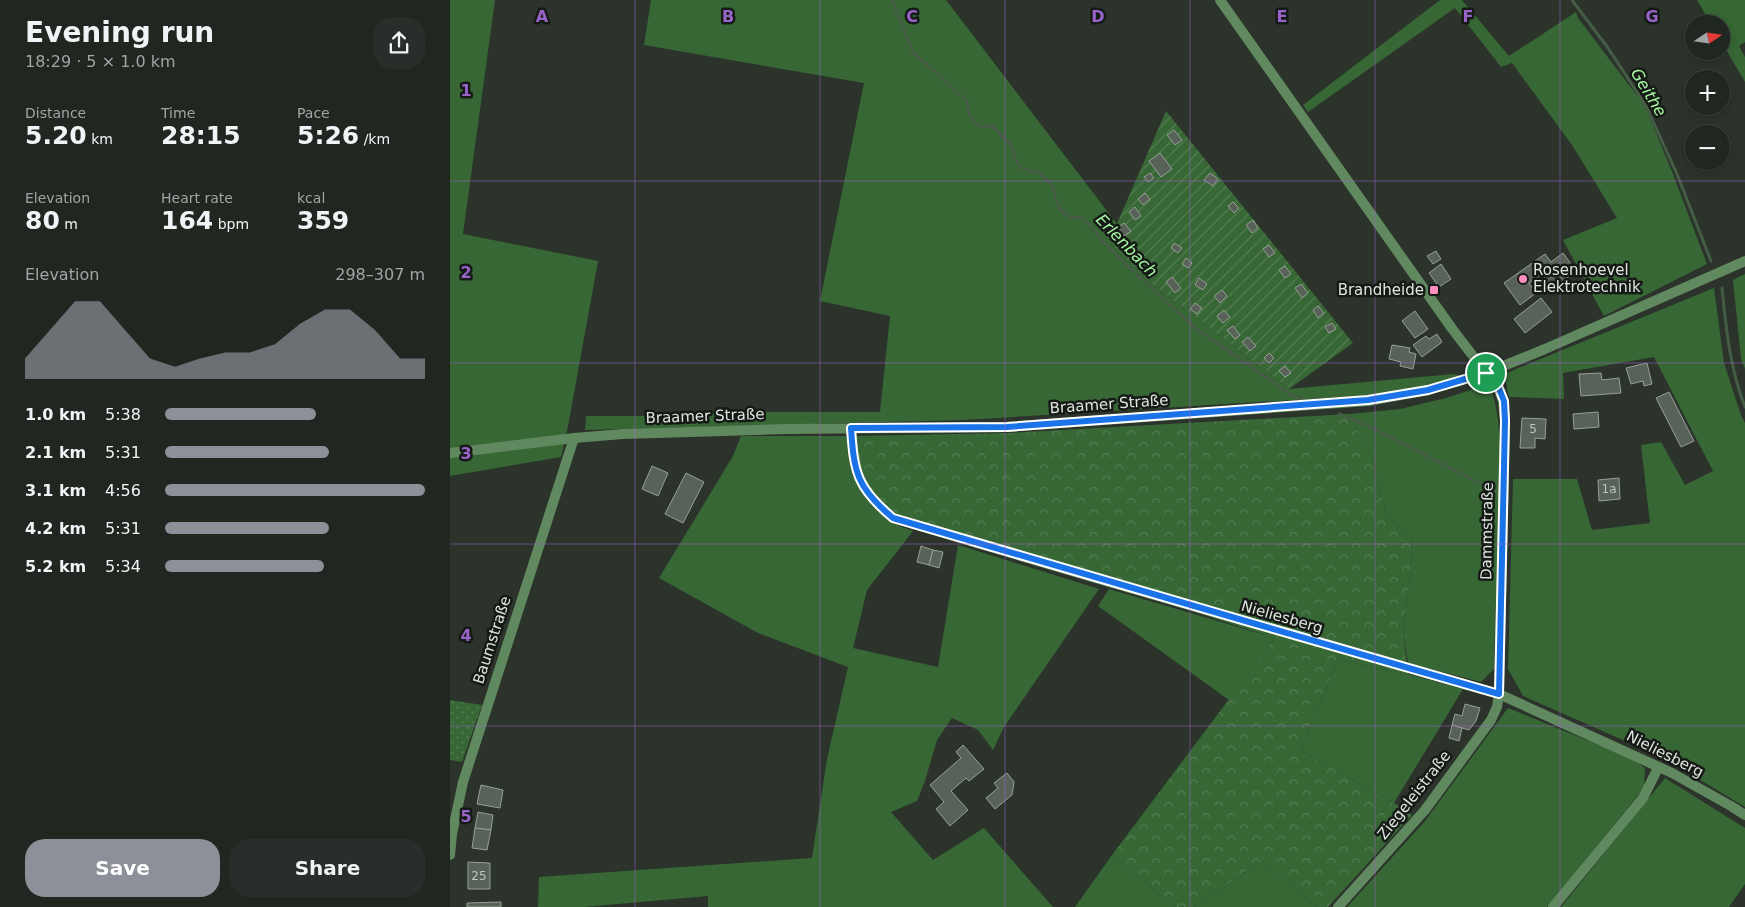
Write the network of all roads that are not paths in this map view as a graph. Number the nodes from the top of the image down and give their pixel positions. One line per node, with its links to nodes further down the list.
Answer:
1 (1220, 0): 3 (street)
2 (1745, 261): 3 (street, Braamer Straße)
3 (1489, 372): 4 (street, Braamer Straße); 7 (street, Dammstraße)
4 (851, 428): 5 (street, Braamer Straße); 7 (street, Nieliesberg)
5 (574, 438): 6 (street, Braamer Straße); 10 (street, Baumstraße)
6 (450, 453)
7 (1499, 694): 8 (street, Nieliesberg); 11 (street, Ziegeleistraße)
8 (1658, 768): 9 (street, Nieliesberg); 12 (street)
9 (1745, 815)
10 (450, 855)
11 (1338, 907)
12 (1554, 907)

